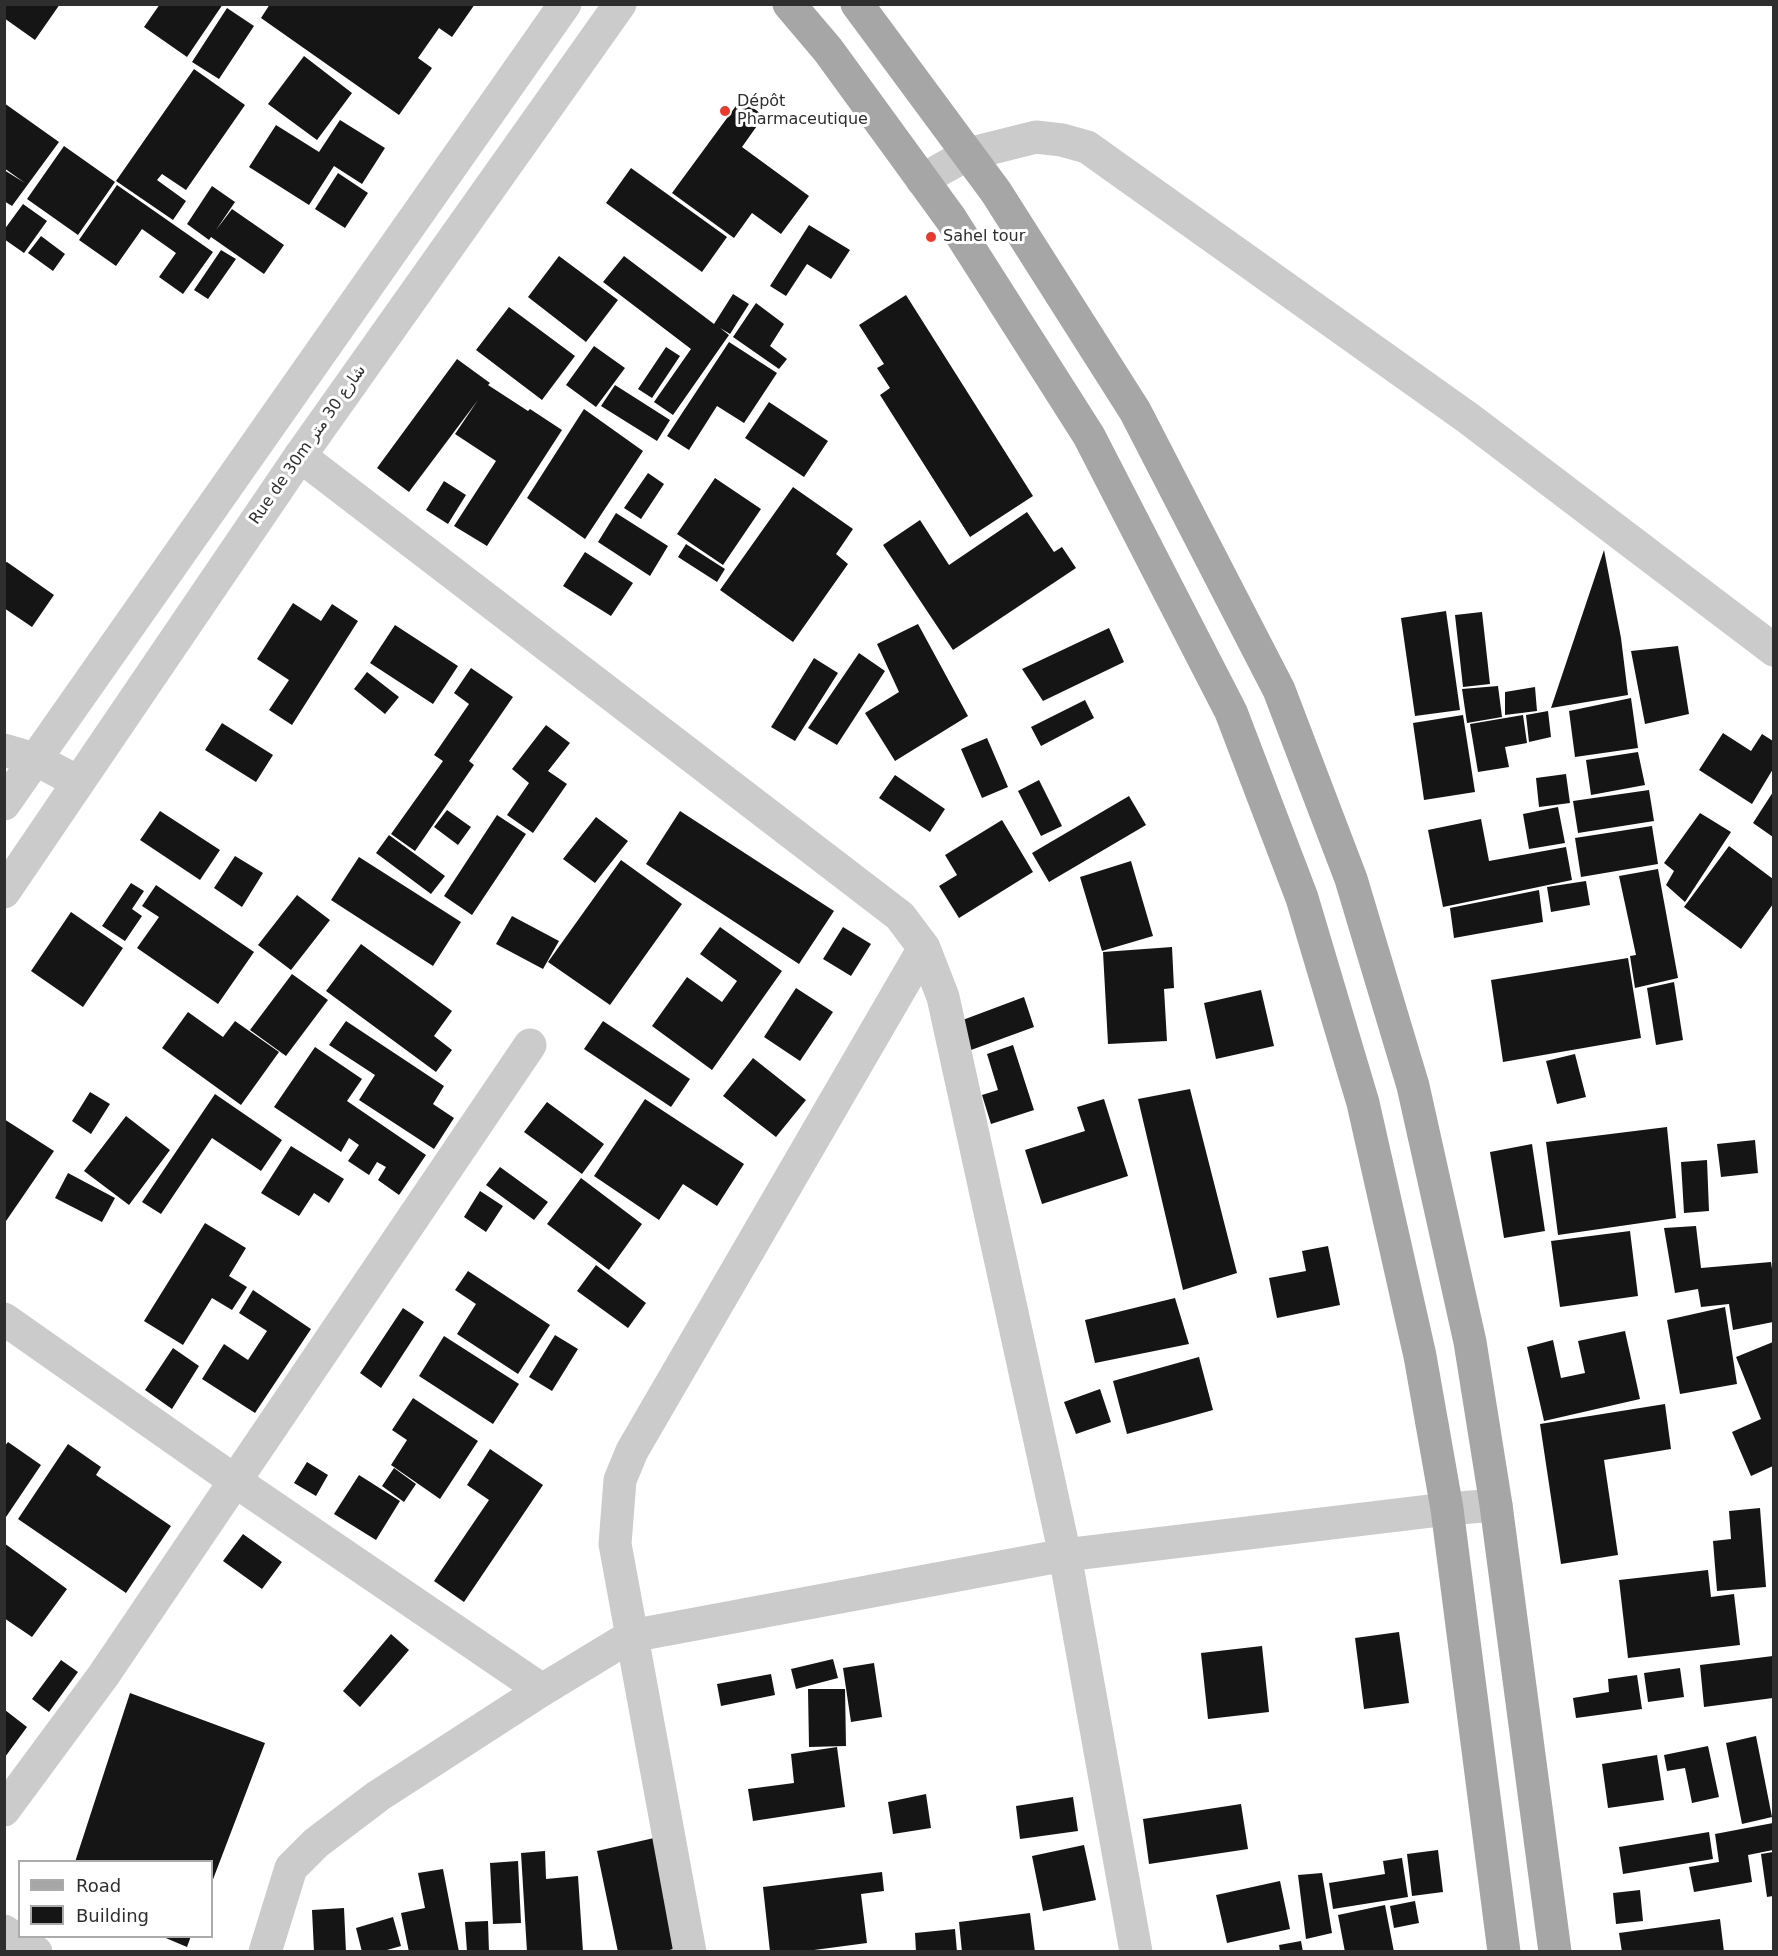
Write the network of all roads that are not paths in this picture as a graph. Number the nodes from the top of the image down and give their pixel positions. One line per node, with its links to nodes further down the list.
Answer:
1 (565, 4): 9 (street)
2 (620, 4): 7 (street, Rue de 30m شارع 30 متر)
3 (789, 4): 6 (main road)
4 (857, 4): 5 (main road)
5 (968, 154): 6 (street); 8 (street); 17 (main road)
6 (922, 180): 18 (main road)
7 (300, 456): 10 (street, Rue de 30m شارع 30 متر); 13 (street)
8 (1773, 650)
9 (20, 755): 10 (street); 11 (street)
10 (78, 782): 12 (street, Rue de 30m شارع 30 متر)
11 (4, 804)
12 (4, 892)
13 (924, 948): 19 (street); 20 (street)
14 (530, 1045): 16 (street)
15 (4, 1319): 16 (street)
16 (235, 1481): 21 (street); 22 (street)
17 (1496, 1505): 18 (street); 29 (main road)
18 (1447, 1509): 19 (street); 28 (main road)
19 (1065, 1556): 20 (street); 27 (street)
20 (631, 1636): 21 (street); 26 (street)
21 (542, 1690): 25 (street)
22 (4, 1810)
23 (4, 1931): 24 (street)
24 (36, 1952)
25 (265, 1952)
26 (690, 1952)
27 (1136, 1952)
28 (1504, 1952)
29 (1556, 1952)

